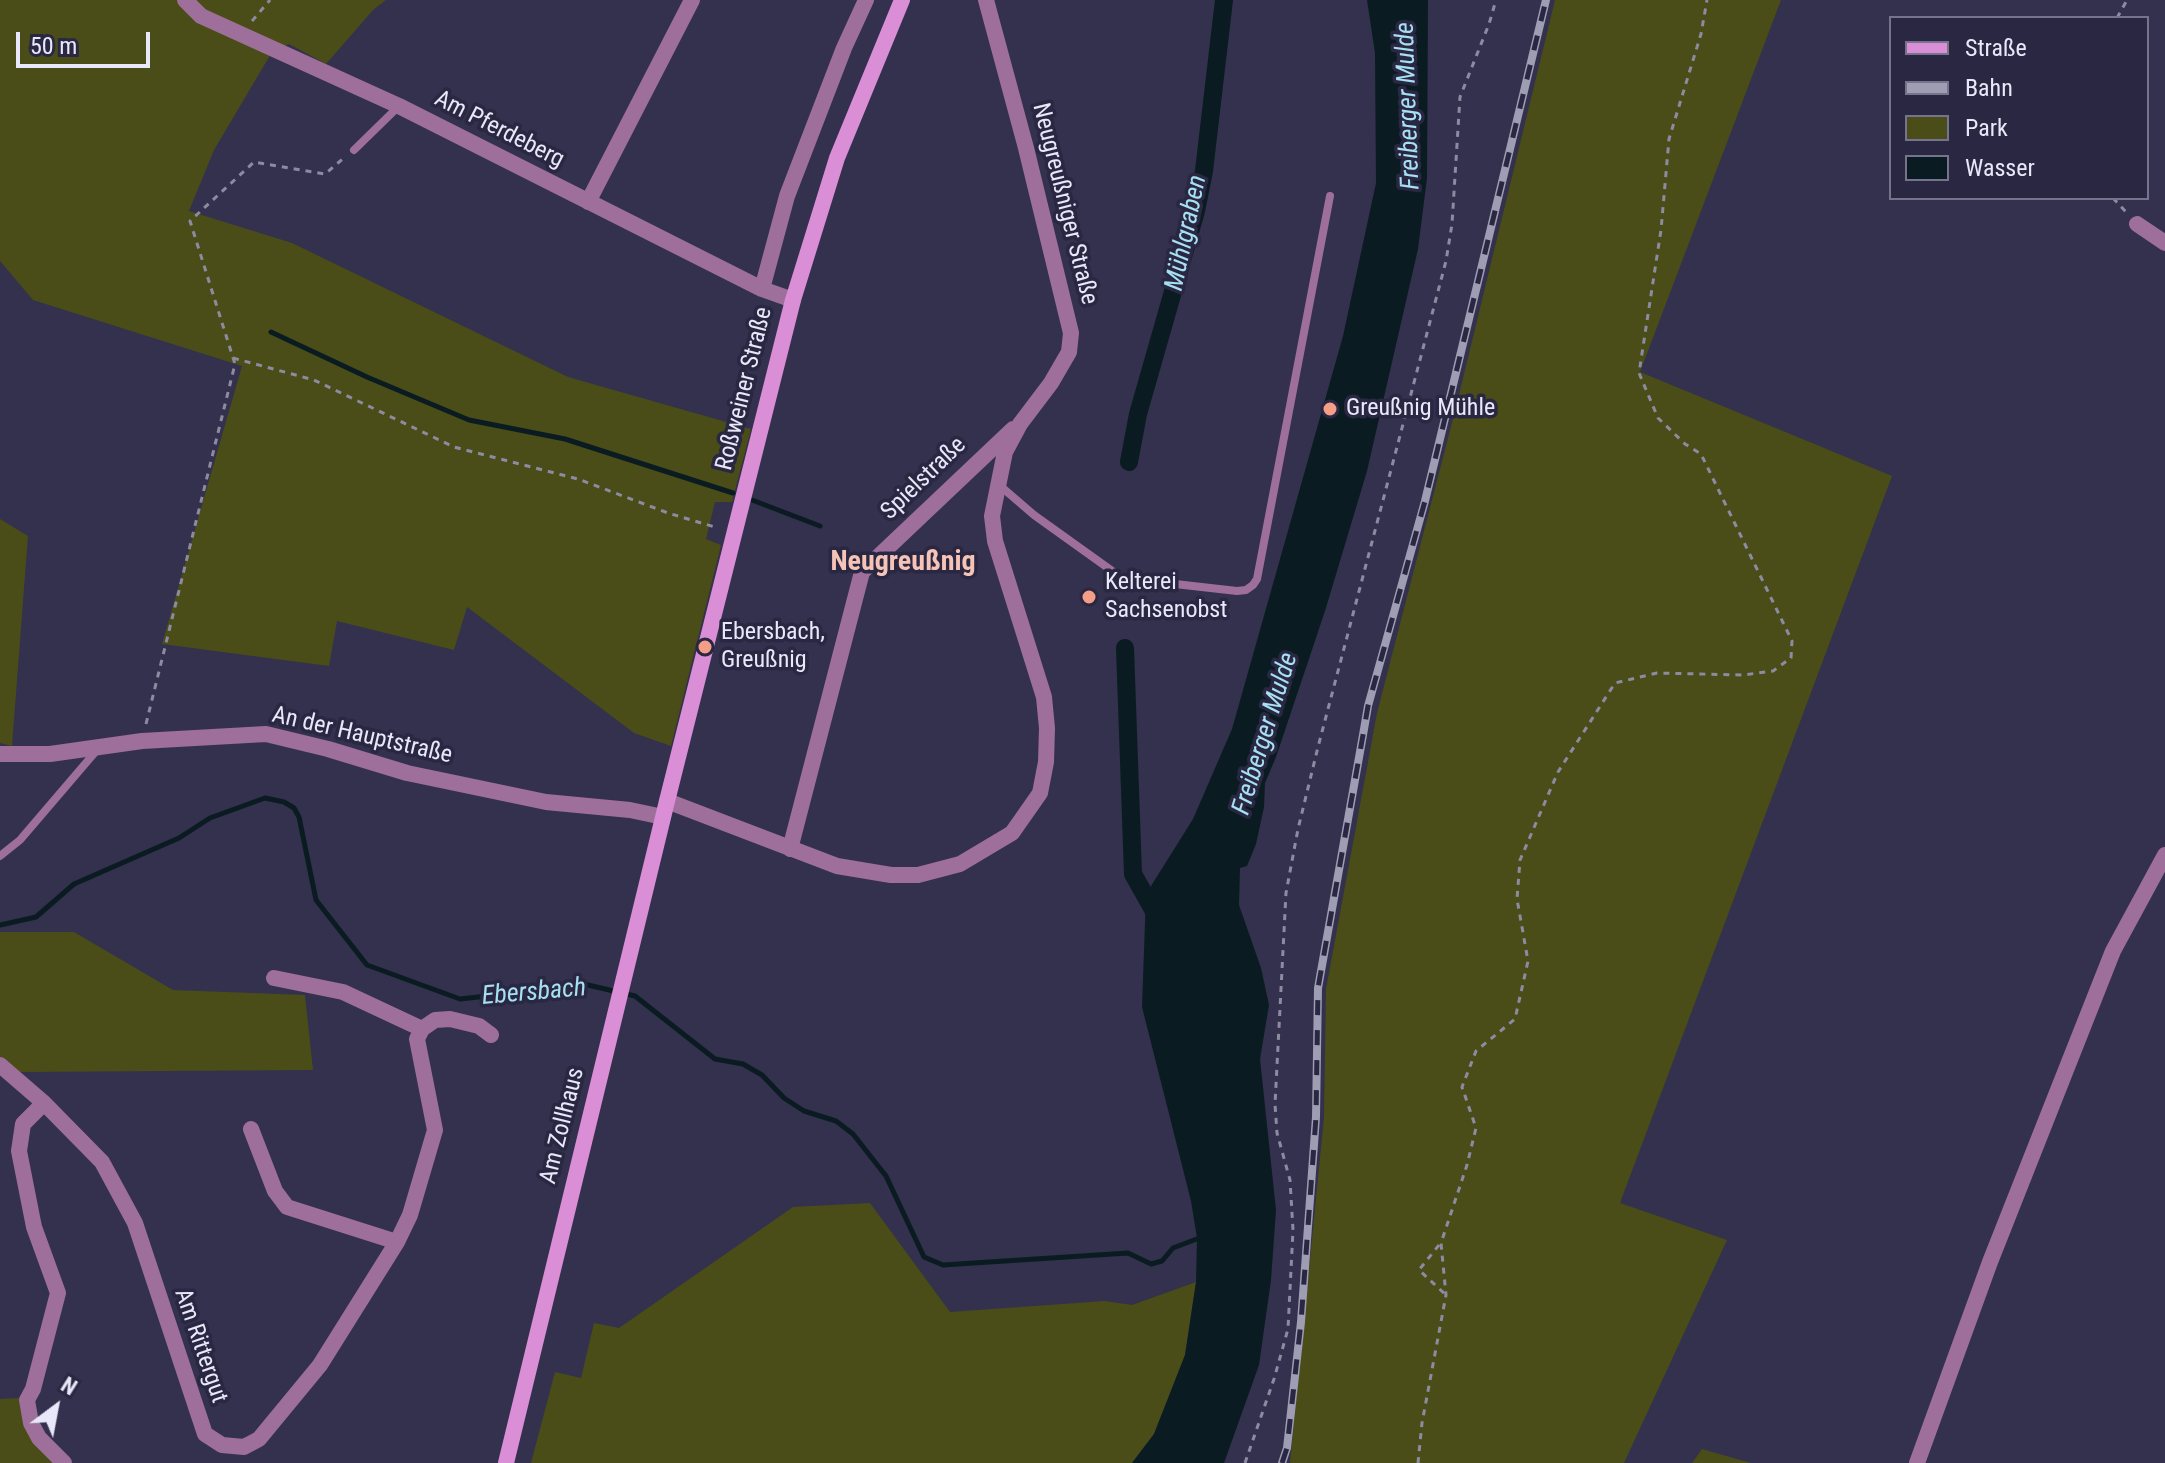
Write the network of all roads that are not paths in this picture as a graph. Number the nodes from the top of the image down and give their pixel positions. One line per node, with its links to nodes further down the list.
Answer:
1 (185, 0): 6 (street, Am Pferdeberg)
2 (692, 0): 9 (street)
3 (866, 0): 12 (street)
4 (902, 0): 13 (main road, Roßweiner Straße)
5 (986, 0): 14 (street, Neugreußniger Straße)
6 (399, 106): 7 (lane); 9 (street, Am Pferdeberg)
7 (354, 150)
8 (1330, 196): 15 (lane)
9 (588, 202): 12 (street, Am Pferdeberg)
10 (2137, 224): 11 (street)
11 (2165, 243)
12 (762, 289): 13 (street, Am Pferdeberg)
13 (793, 300): 18 (main road, Roßweiner Straße)
14 (1020, 424): 15 (street, Neugreußniger Straße); 19 (street, Spielstraße)
15 (998, 483): 19 (street, Neugreußniger Straße)
16 (100, 747): 17 (street, An der Hauptstraße); 18 (street, An der Hauptstraße); 21 (lane)
17 (0, 754)
18 (665, 809): 19 (street, Neugreußniger Straße); 30 (main road, Am Zollhaus)
19 (790, 849)
20 (2165, 855): 31 (street)
21 (0, 856)
22 (274, 978): 23 (street)
23 (422, 1029): 24 (street); 28 (street, Am Rittergut)
24 (491, 1035)
25 (0, 1065): 26 (street, Am Rittergut)
26 (44, 1103): 28 (street, Am Rittergut); 29 (street)
27 (251, 1129): 28 (street)
28 (397, 1242)
29 (64, 1463)
30 (506, 1463)
31 (1917, 1463)

